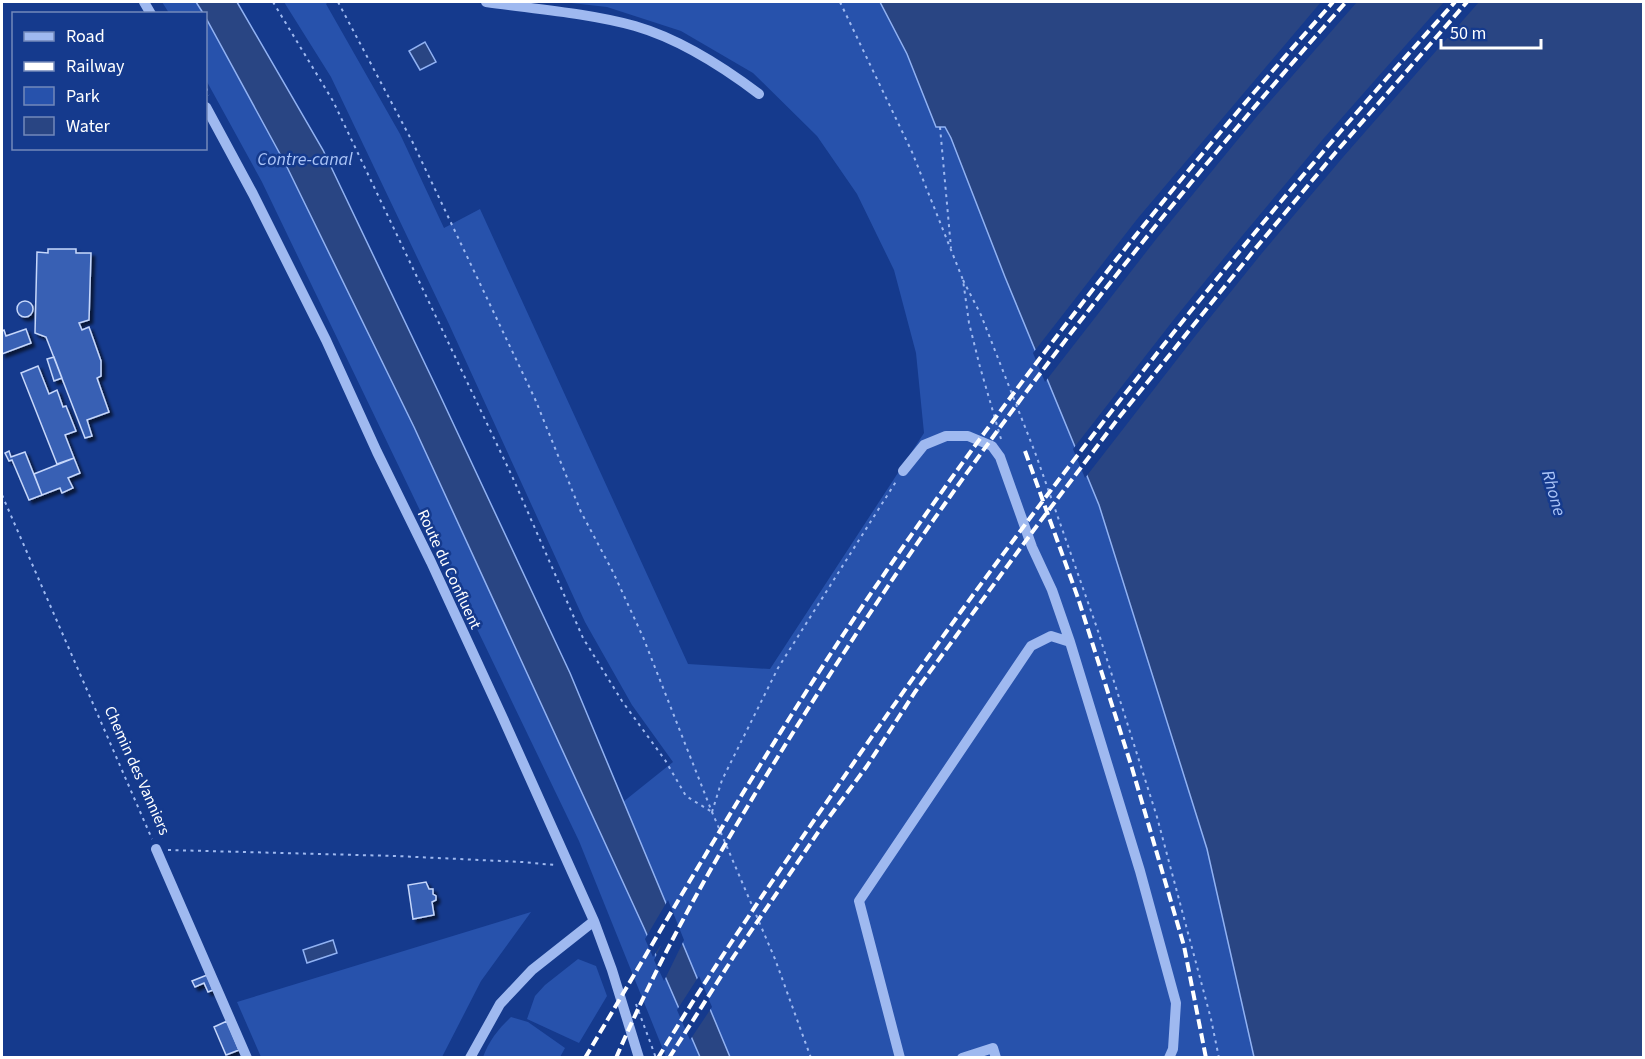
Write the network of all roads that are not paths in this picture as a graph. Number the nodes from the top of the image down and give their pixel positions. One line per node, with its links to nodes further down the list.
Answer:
1 (486, 2): 2 (street)
2 (759, 94)
3 (207, 109): 7 (street, Route du Confluent)
4 (903, 471): 5 (street)
5 (1070, 642): 11 (street); 14 (street)
6 (156, 849): 8 (street, Chemin des Vanniers)
7 (594, 921): 9 (street); 10 (street, Route du Confluent)
8 (247, 1058)
9 (470, 1058)
10 (639, 1058)
11 (900, 1058)
12 (962, 1058): 13 (street)
13 (996, 1058)
14 (1169, 1058)

